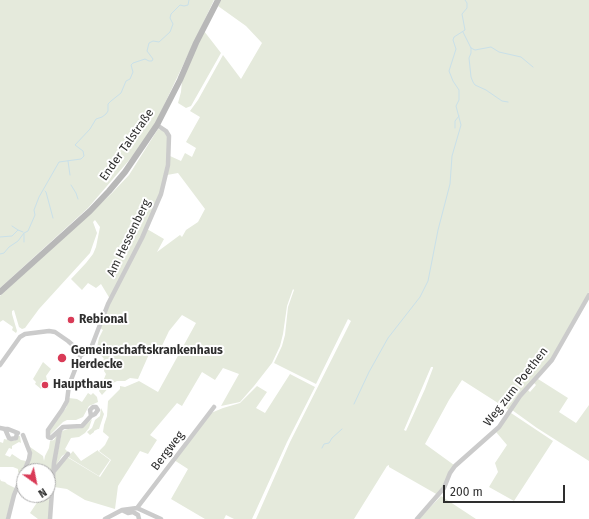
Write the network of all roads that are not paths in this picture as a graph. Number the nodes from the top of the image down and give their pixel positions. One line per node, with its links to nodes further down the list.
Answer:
1 (218, 0): 2 (main road, Ender Talstraße)
2 (157, 125): 3 (main road, Ender Talstraße); 5 (street, Am Hessenberg)
3 (0, 292)
4 (589, 294): 25 (street, Weg zum Poethen)
5 (80, 356): 6 (street); 10 (street, Am Hessenberg)
6 (0, 365)
7 (214, 407): 18 (street, Bergweg)
8 (91, 416): 10 (street, Am Hessenberg)
9 (4, 430): 11 (street); 11 (street)
10 (60, 430): 15 (street)
11 (17, 432): 12 (street)
12 (23, 435): 13 (street); 20 (street)
13 (22, 441)
14 (68, 454): 16 (street)
15 (55, 463)
16 (56, 469)
17 (51, 503): 21 (street)
18 (137, 508): 19 (street); 24 (street)
19 (122, 510): 22 (street); 23 (street)
20 (8, 519)
21 (50, 519)
22 (105, 519)
23 (139, 519)
24 (160, 519)
25 (417, 519)

